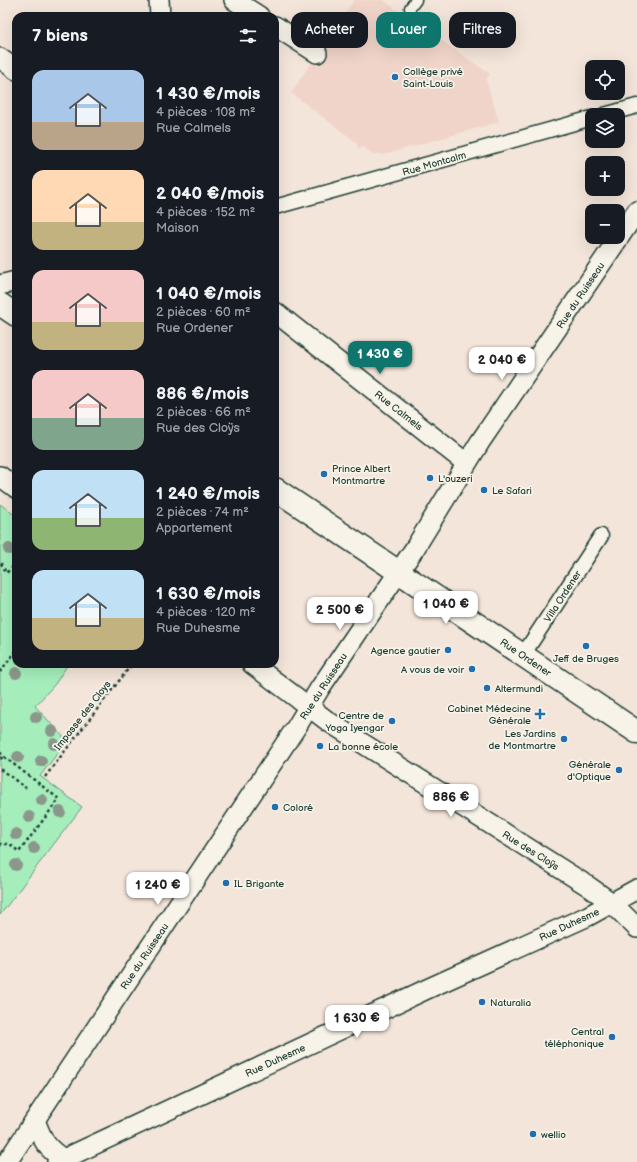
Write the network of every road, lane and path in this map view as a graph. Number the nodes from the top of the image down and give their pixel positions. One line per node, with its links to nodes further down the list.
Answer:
1 (159, 0): 3 (street)
2 (234, 0): 4 (street)
3 (160, 12)
4 (253, 12)
5 (279, 29): 6 (street)
6 (317, 53)
7 (0, 58): 8 (street)
8 (12, 67)
9 (637, 106): 10 (street)
10 (625, 109)
11 (585, 120): 12 (street, Rue Montcalm)
12 (279, 206)
13 (637, 211): 19 (street, Rue du Ruisseau)
14 (12, 282): 15 (street)
15 (0, 285)
16 (0, 304): 17 (main road)
17 (12, 312)
18 (279, 315): 19 (street, Rue Calmels)
19 (466, 463): 26 (street, Rue du Ruisseau)
20 (0, 476): 21 (street)
21 (12, 485)
22 (279, 492): 26 (main road, Rue Ordener)
23 (601, 536): 27 (street, Villa Ordener)
24 (0, 563): 25 (path)
25 (12, 568)
26 (399, 572): 27 (main road, Rue Ordener); 32 (street, Rue du Ruisseau)
27 (523, 655): 33 (main road, Rue Ordener)
28 (12, 656): 31 (path)
29 (129, 668): 38 (path, Impasse des Cloys)
30 (257, 668): 32 (street, Rue des Cloÿs)
31 (0, 672)
32 (309, 707): 42 (street, Rue des Cloÿs); 44 (street, Rue du Ruisseau)
33 (637, 732)
34 (0, 752): 35 (path)
35 (3, 756): 36 (path); 40 (path)
36 (0, 760)
37 (0, 769): 39 (path)
38 (45, 777)
39 (26, 788)
40 (0, 846)
41 (637, 890): 42 (street, Rue Duhesme)
42 (612, 903): 43 (street, Rue des Cloÿs); 45 (street, Rue Duhesme)
43 (637, 928)
44 (35, 1120): 45 (street); 46 (street, Rue du Ruisseau)
45 (60, 1160)
46 (7, 1162)

